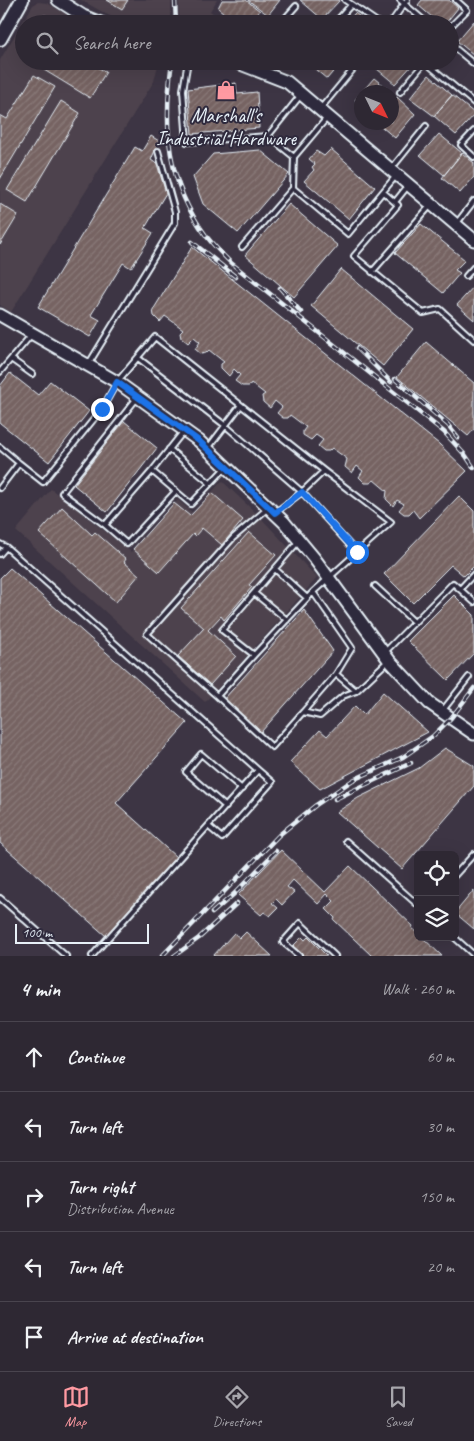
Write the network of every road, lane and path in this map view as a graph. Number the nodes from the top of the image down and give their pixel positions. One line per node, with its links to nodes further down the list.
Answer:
1 (22, 0): 16 (main road)
2 (58, 0): 9 (street)
3 (345, 0): 7 (lane)
4 (400, 0): 6 (lane)
5 (456, 0): 15 (lane)
6 (406, 2): 13 (lane); 14 (lane)
7 (351, 5): 11 (lane); 12 (lane)
8 (296, 6): 10 (lane)
9 (81, 15)
10 (288, 15)
11 (342, 15)
12 (366, 15)
13 (397, 15)
14 (419, 15)
15 (459, 18)
16 (0, 39)
17 (459, 52): 18 (lane)
18 (474, 64)
19 (186, 70): 30 (lane)
20 (263, 70): 25 (street)
21 (354, 70): 27 (lane)
22 (418, 70): 24 (lane)
23 (435, 70): 26 (lane)
24 (400, 92)
25 (302, 94): 27 (street); 30 (lane)
26 (474, 103)
27 (324, 113): 32 (lane); 34 (street)
28 (426, 126): 34 (lane)
29 (474, 131): 33 (lane)
30 (268, 136): 32 (lane)
31 (158, 152): 52 (lane)
32 (294, 157): 36 (lane)
33 (474, 157)
34 (393, 172): 35 (street); 37 (lane)
35 (409, 185): 39 (lane); 40 (street)
36 (293, 188): 37 (lane); 43 (lane)
37 (383, 192): 39 (lane)
38 (474, 201): 41 (lane)
39 (395, 202): 45 (lane)
40 (431, 204): 41 (street); 45 (lane)
41 (455, 224): 42 (street)
42 (474, 240)
43 (242, 248)
44 (474, 267): 46 (lane)
45 (372, 272): 49 (lane)
46 (466, 276)
47 (0, 315): 48 (street)
48 (32, 334): 51 (lane); 52 (street)
49 (474, 340)
50 (138, 358): 55 (lane); 57 (lane); 58 (lane)
51 (11, 359): 53 (lane); 54 (lane)
52 (88, 365): 55 (street)
53 (0, 372)
54 (32, 374)
55 (117, 382): 56 (street); 64 (lane)
56 (138, 397): 59 (street); 73 (lane)
57 (241, 405): 58 (lane); 67 (lane)
58 (226, 426): 62 (lane); 71 (lane)
59 (184, 430): 61 (lane); 62 (street)
60 (2, 449): 63 (lane); 64 (lane)
61 (169, 449): 66 (lane); 68 (lane)
62 (208, 449): 65 (street)
63 (0, 454)
64 (19, 463): 69 (lane)
65 (226, 467): 68 (lane); 72 (street)
66 (152, 471): 70 (lane); 73 (lane)
67 (324, 471): 71 (lane); 77 (lane)
68 (210, 484): 70 (lane)
69 (0, 488)
70 (176, 491): 73 (lane)
71 (302, 492): 72 (lane); 77 (lane)
72 (272, 510): 74 (street); 95 (lane)
73 (105, 525)
74 (300, 540): 79 (lane); 81 (street)
75 (0, 544): 76 (lane)
76 (6, 547): 78 (lane); 99 (lane)
77 (357, 552): 81 (lane)
78 (0, 554)
79 (275, 569): 85 (lane); 86 (lane)
80 (474, 574): 83 (lane)
81 (329, 578): 84 (lane); 91 (street)
82 (375, 586): 89 (lane)
83 (460, 589): 87 (lane); 89 (lane)
84 (313, 592): 86 (lane); 92 (lane)
85 (254, 593): 88 (lane); 90 (lane)
86 (307, 598): 88 (lane)
87 (474, 602)
88 (287, 620): 90 (lane)
89 (414, 622): 91 (lane)
90 (254, 655): 95 (lane)
91 (387, 656): 94 (lane); 96 (street)
92 (336, 674): 94 (lane); 97 (lane)
93 (469, 677): 96 (lane)
94 (356, 691): 97 (lane)
95 (217, 696): 97 (lane)
96 (442, 711): 98 (street)
97 (303, 712)
98 (474, 734)
99 (258, 770): 100 (lane); 102 (lane)
100 (242, 789): 101 (lane); 101 (lane)
101 (226, 807): 102 (lane)
102 (208, 826): 111 (lane)
103 (346, 841): 107 (lane)
104 (474, 854): 105 (lane)
105 (459, 871)
106 (0, 898): 110 (lane)
107 (414, 901)
108 (458, 941): 109 (lane)
109 (474, 955)
110 (66, 956)
111 (92, 956)
112 (298, 956): 113 (lane)
113 (335, 956)

